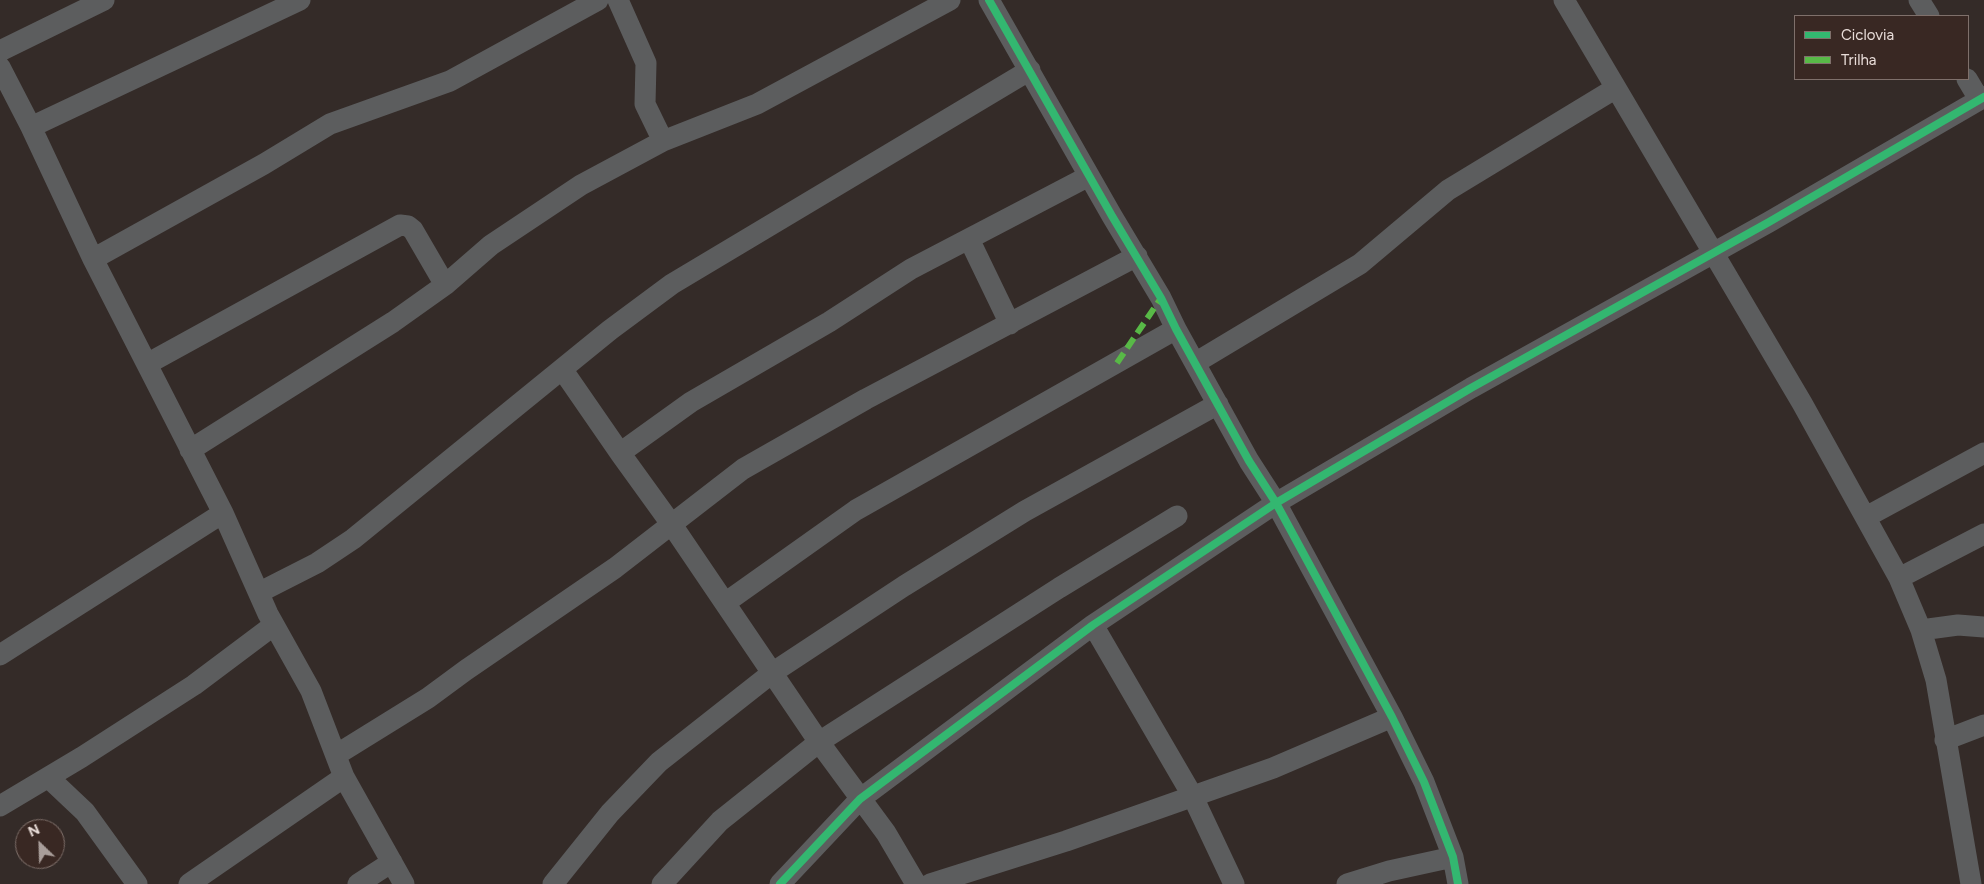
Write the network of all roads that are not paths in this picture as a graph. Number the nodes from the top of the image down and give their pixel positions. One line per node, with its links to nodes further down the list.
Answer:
1 (104, 0): 10 (street)
2 (300, 0): 16 (street)
3 (598, 0): 22 (street)
4 (618, 0): 17 (street)
5 (950, 0): 17 (street)
6 (989, 0): 12 (street)
7 (1564, 0): 14 (street)
8 (1919, 0): 9 (street)
9 (1928, 15)
10 (0, 52)
11 (0, 67): 16 (street)
12 (1030, 70): 18 (street); 28 (street)
13 (1968, 80): 15 (street)
14 (1616, 88): 20 (street); 26 (street)
15 (1982, 98): 20 (street)
16 (31, 127): 22 (street)
17 (663, 142): 23 (street)
18 (1090, 176): 19 (street); 21 (street)
19 (968, 239): 24 (street); 31 (street)
20 (1712, 253): 33 (street); 36 (street)
21 (1137, 256): 24 (street); 25 (street)
22 (93, 259): 27 (street)
23 (445, 285): 27 (street); 30 (street)
24 (1010, 324): 37 (street)
25 (1176, 329): 26 (street); 41 (street)
26 (1195, 363): 29 (street)
27 (147, 364): 30 (street)
28 (562, 369): 31 (street); 40 (street)
29 (1218, 404): 33 (street); 47 (street)
30 (190, 450): 34 (street)
31 (620, 453): 37 (street)
32 (1984, 453): 36 (street)
33 (1276, 503): 43 (street); 48 (street)
34 (223, 513): 40 (street); 46 (street)
35 (1178, 516): 51 (street)
36 (1866, 518): 39 (street)
37 (672, 525): 41 (street); 52 (street)
38 (1984, 534): 39 (street)
39 (1899, 578): 45 (street)
40 (260, 592): 42 (street)
41 (725, 603): 47 (street)
42 (274, 625): 52 (street); 54 (street)
43 (1093, 625): 55 (street); 56 (street)
44 (1984, 627): 45 (street)
45 (1921, 630): 50 (street)
46 (0, 655)
47 (772, 674): 51 (street); 64 (street)
48 (1392, 717): 55 (street); 58 (street)
49 (1984, 725): 50 (street)
50 (1945, 740): 72 (street)
51 (819, 742): 56 (street); 65 (street)
52 (336, 755): 53 (street)
53 (344, 776): 59 (street); 61 (street)
54 (49, 778): 57 (street); 60 (street)
55 (1192, 795): 68 (street); 69 (street)
56 (860, 799): 66 (street); 67 (street)
57 (0, 806)
58 (1453, 857): 70 (street); 71 (street)
59 (392, 862): 62 (street); 63 (street)
60 (137, 884)
61 (189, 884)
62 (358, 884)
63 (404, 884)
64 (553, 884)
65 (662, 884)
66 (780, 884)
67 (916, 884)
68 (930, 884)
69 (1234, 884)
70 (1347, 884)
71 (1458, 884)
72 (1971, 884)

